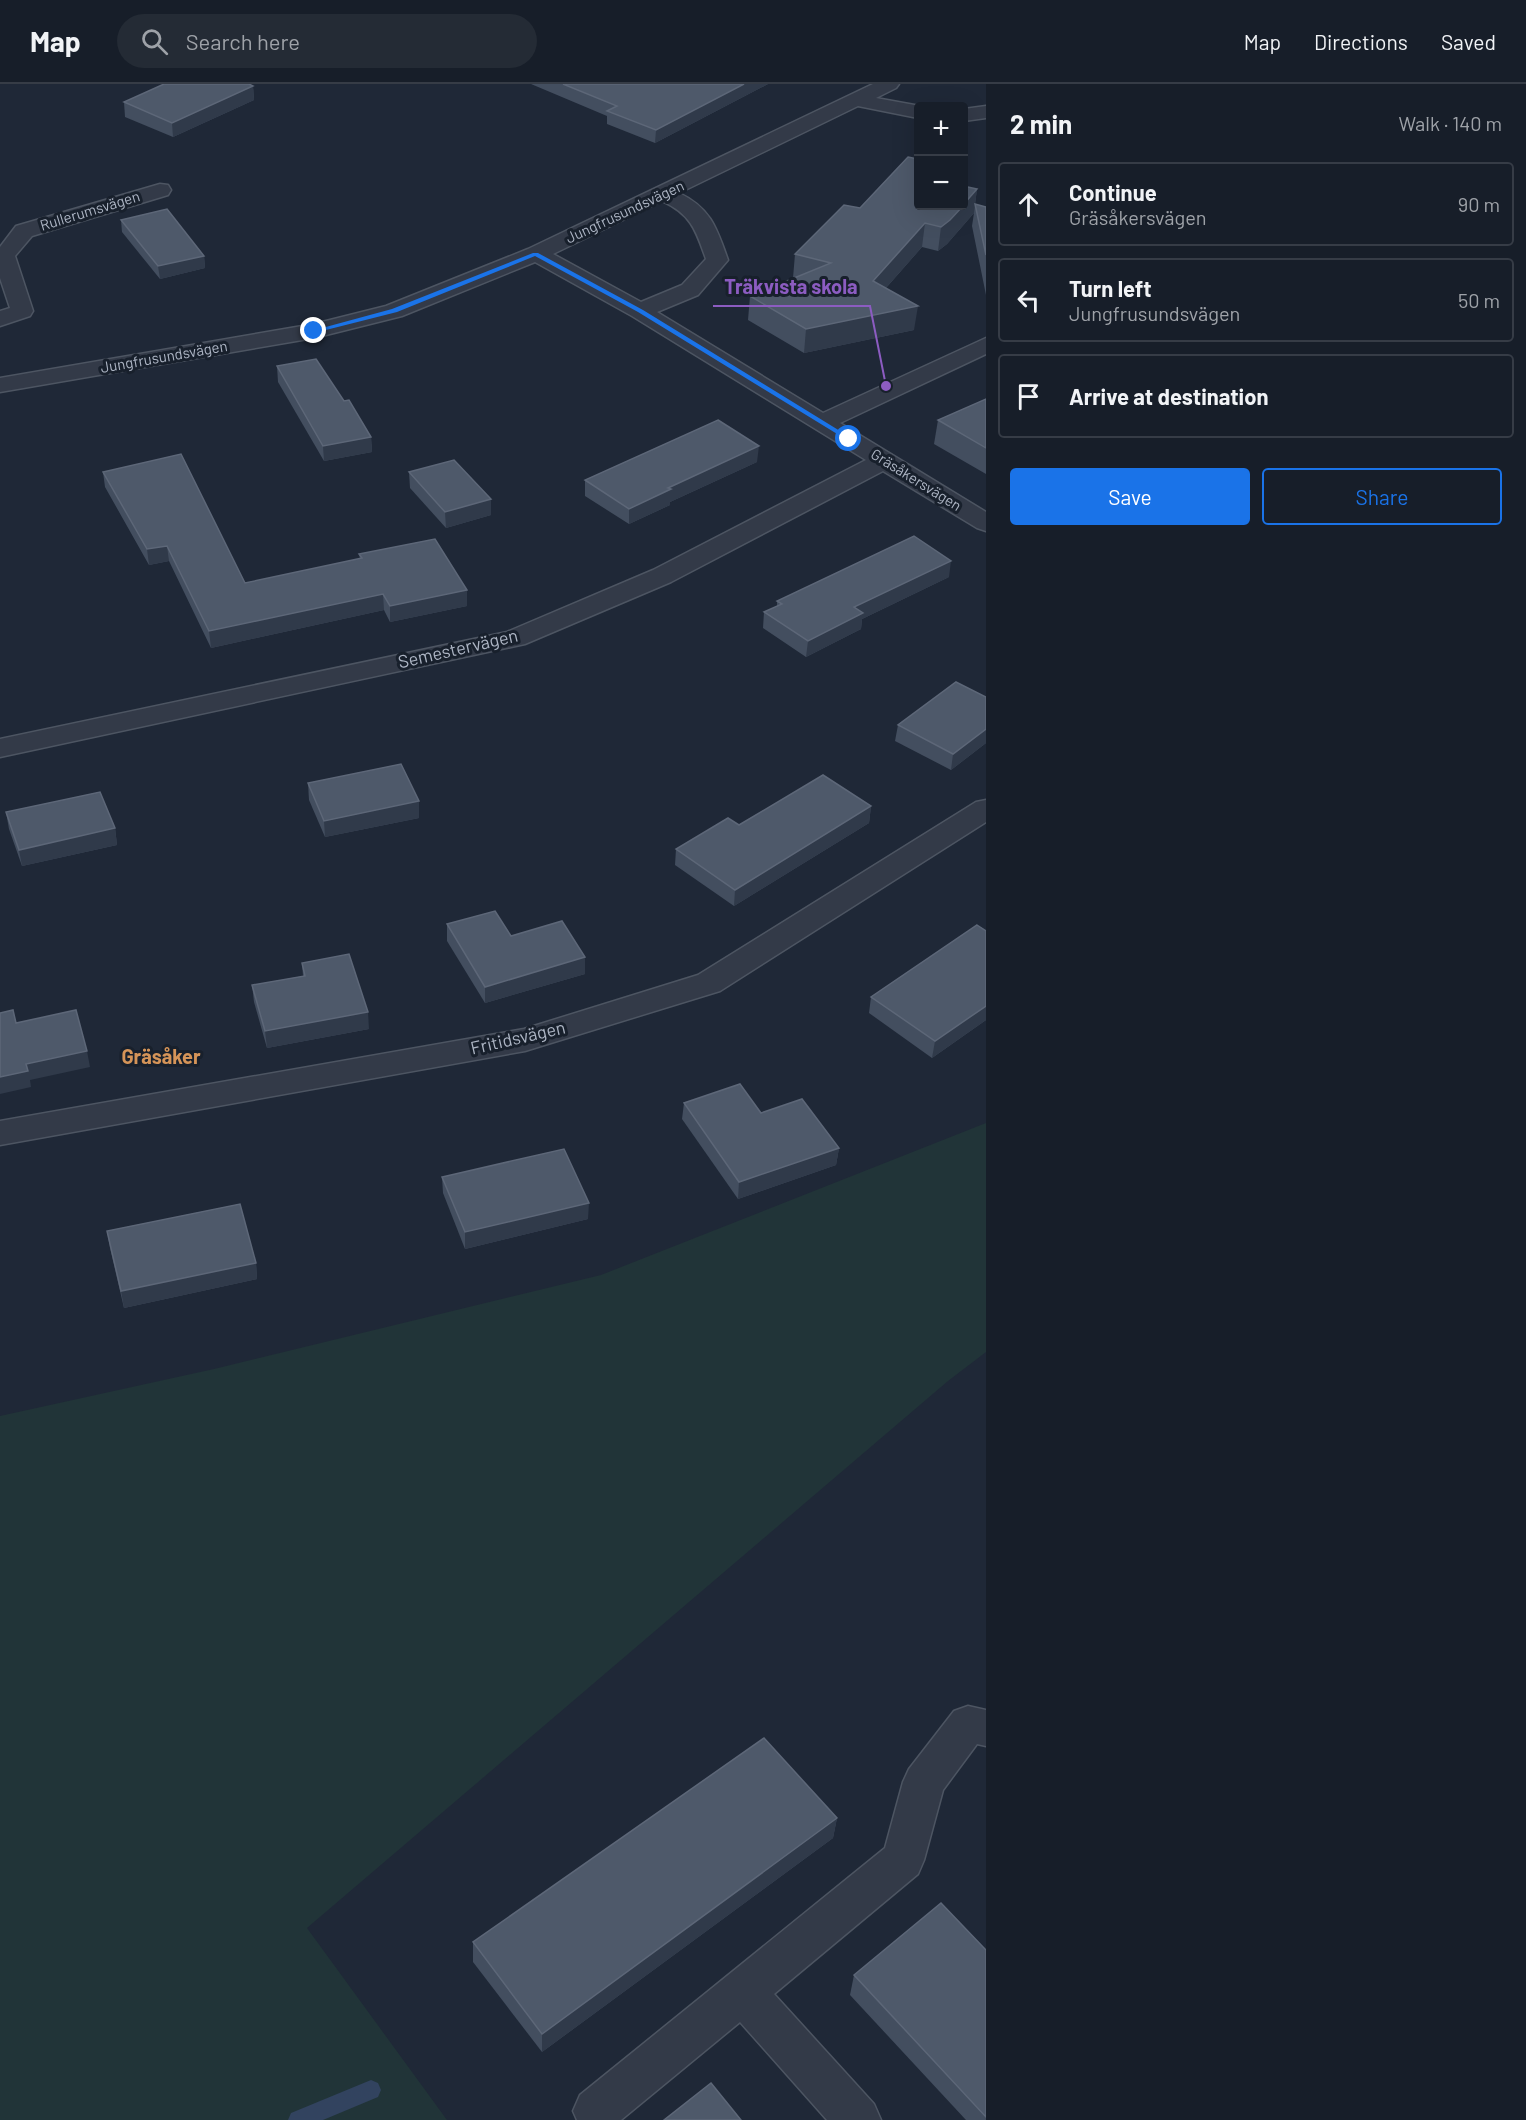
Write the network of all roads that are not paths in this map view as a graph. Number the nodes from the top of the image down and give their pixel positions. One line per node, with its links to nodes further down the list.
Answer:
1 (889, 84): 2 (street, Jungfrusundsvägen)
2 (856, 100): 3 (street); 7 (street, Jungfrusundsvägen)
3 (914, 111)
4 (986, 112): 5 (street)
5 (968, 114)
6 (160, 190): 10 (street, Rullerumsvägen)
7 (664, 194): 8 (street, Jungfrusundsvägen); 9 (street)
8 (536, 254): 9 (street, Gräsåkersvägen); 12 (street, Jungfrusundsvägen)
9 (640, 311): 13 (street, Gräsåkersvägen)
10 (0, 319)
11 (986, 345): 13 (street)
12 (0, 385)
13 (822, 422): 14 (street, Gräsåkersvägen)
14 (885, 460): 15 (street, Gräsåkersvägen); 16 (street, Semestervägen)
15 (986, 523)
16 (0, 748)
17 (986, 809): 18 (street, Fritidsvägen)
18 (0, 1133)
19 (986, 1728): 20 (street)
20 (742, 1992): 21 (street); 22 (street)
21 (596, 2111)
22 (858, 2120)

